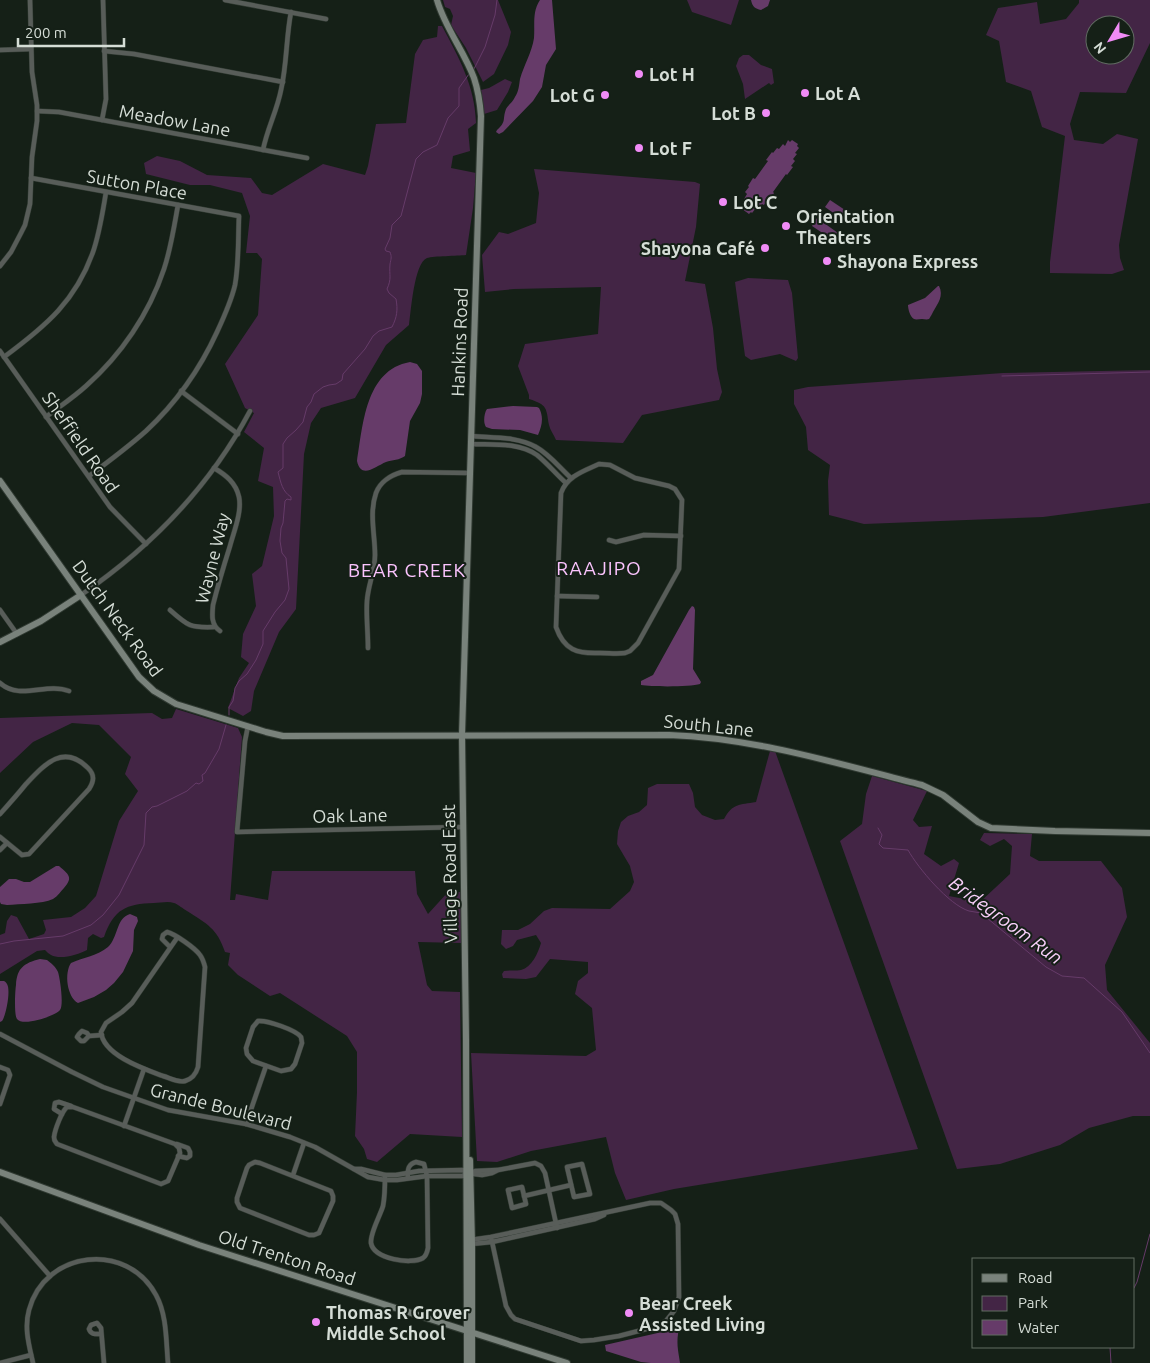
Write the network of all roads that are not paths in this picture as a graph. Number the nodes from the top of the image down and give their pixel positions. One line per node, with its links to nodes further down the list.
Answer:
1 (30, 0): 7 (street)
2 (103, 0): 9 (street)
3 (225, 0): 5 (street)
4 (438, 0): 25 (main road, Hankins Road)
5 (291, 12): 6 (street); 10 (street)
6 (326, 19)
7 (31, 49): 8 (street); 11 (street)
8 (0, 50)
9 (104, 51): 10 (street); 12 (street)
10 (283, 82): 13 (street)
11 (37, 111): 12 (street, Meadow Lane); 15 (street)
12 (102, 120): 13 (street, Meadow Lane)
13 (263, 150): 14 (street, Meadow Lane)
14 (307, 158)
15 (31, 178): 16 (street, Sutton Place); 18 (street)
16 (106, 192): 17 (street, Sutton Place); 20 (street)
17 (178, 205): 21 (street, Sutton Place); 23 (street)
18 (0, 266)
19 (0, 351): 20 (street, Sheffield Road)
20 (4, 357): 23 (street, Sheffield Road)
21 (181, 391): 24 (street); 31 (street)
22 (250, 411): 24 (street)
23 (46, 416): 31 (street, Sheffield Road)
24 (238, 434): 29 (street)
25 (471, 436): 26 (street); 27 (main road, Hankins Road)
26 (499, 438): 28 (street); 32 (street)
27 (471, 444): 28 (street); 30 (main road, Hankins Road)
28 (499, 445): 34 (street)
29 (214, 468): 37 (street); 43 (street, Wayne Way)
30 (470, 473): 47 (street); 50 (main road, Hankins Road)
31 (89, 476): 37 (street, Sheffield Road)
32 (570, 478): 34 (street); 35 (street)
33 (0, 480): 38 (main road, Dutch Neck Road)
34 (566, 483): 39 (street)
35 (681, 536): 36 (street); 39 (street)
36 (609, 540)
37 (146, 544): 38 (street)
38 (81, 595): 45 (main road); 51 (main road, Dutch Neck Road)
39 (557, 596): 40 (street)
40 (598, 597)
41 (0, 610): 45 (street)
42 (170, 610): 43 (street)
43 (214, 627): 44 (street, Wayne Way)
44 (220, 631)
45 (17, 634): 46 (main road)
46 (0, 642)
47 (368, 648)
48 (0, 683): 49 (street)
49 (69, 691)
50 (463, 694): 52 (main road, Village Road East)
51 (248, 726): 52 (main road, South Lane); 54 (street, Oak Lane)
52 (462, 735): 54 (main road, Village Road East); 55 (main road, South Lane)
53 (0, 814): 57 (street)
54 (463, 827): 77 (main road, Village Road East)
55 (1150, 833)
56 (0, 837): 57 (street)
57 (7, 843): 58 (street)
58 (0, 850)
59 (177, 938): 60 (street); 60 (street); 66 (street)
60 (170, 947): 62 (street)
61 (0, 1034): 67 (street, Grande Boulevard)
62 (102, 1035): 63 (street); 66 (street)
63 (89, 1036)
64 (0, 1066): 68 (street)
65 (266, 1066): 65 (street); 71 (street)
66 (144, 1069): 67 (street)
67 (134, 1098): 71 (street, Grande Boulevard); 72 (street)
68 (0, 1104)
69 (73, 1107): 70 (street); 70 (street); 72 (street)
70 (62, 1114): 75 (street)
71 (246, 1124): 73 (street, Grande Boulevard)
72 (124, 1126): 74 (street)
73 (304, 1143): 79 (street); 81 (street, Grande Boulevard)
74 (175, 1144): 75 (street); 75 (street)
75 (178, 1156)
76 (0, 1172): 90 (main road, Old Trenton Road)
77 (471, 1172): 78 (street, Grande Boulevard); 83 (street, Grande Boulevard); 88 (main road, Village Road East)
78 (426, 1174): 80 (street, Grande Boulevard); 80 (street); 81 (street)
79 (293, 1176): 79 (street)
80 (407, 1176): 81 (street, Grande Boulevard)
81 (385, 1178)
82 (571, 1185): 82 (street); 83 (street)
83 (549, 1190): 84 (street); 86 (street)
84 (524, 1196): 84 (street)
85 (0, 1219): 89 (street)
86 (557, 1225): 87 (street); 87 (street)
87 (491, 1240): 88 (street)
88 (470, 1242): 90 (main road, Village Road East)
89 (50, 1276): 92 (street); 96 (street)
90 (469, 1332): 97 (main road, Village Road East); 98 (main road, Village Road East); 99 (main road, Old Trenton Road)
91 (101, 1334): 95 (street)
92 (31, 1355): 93 (street); 94 (street)
93 (0, 1363)
94 (33, 1363)
95 (104, 1363)
96 (168, 1363)
97 (467, 1363)
98 (472, 1363)
99 (567, 1363)

